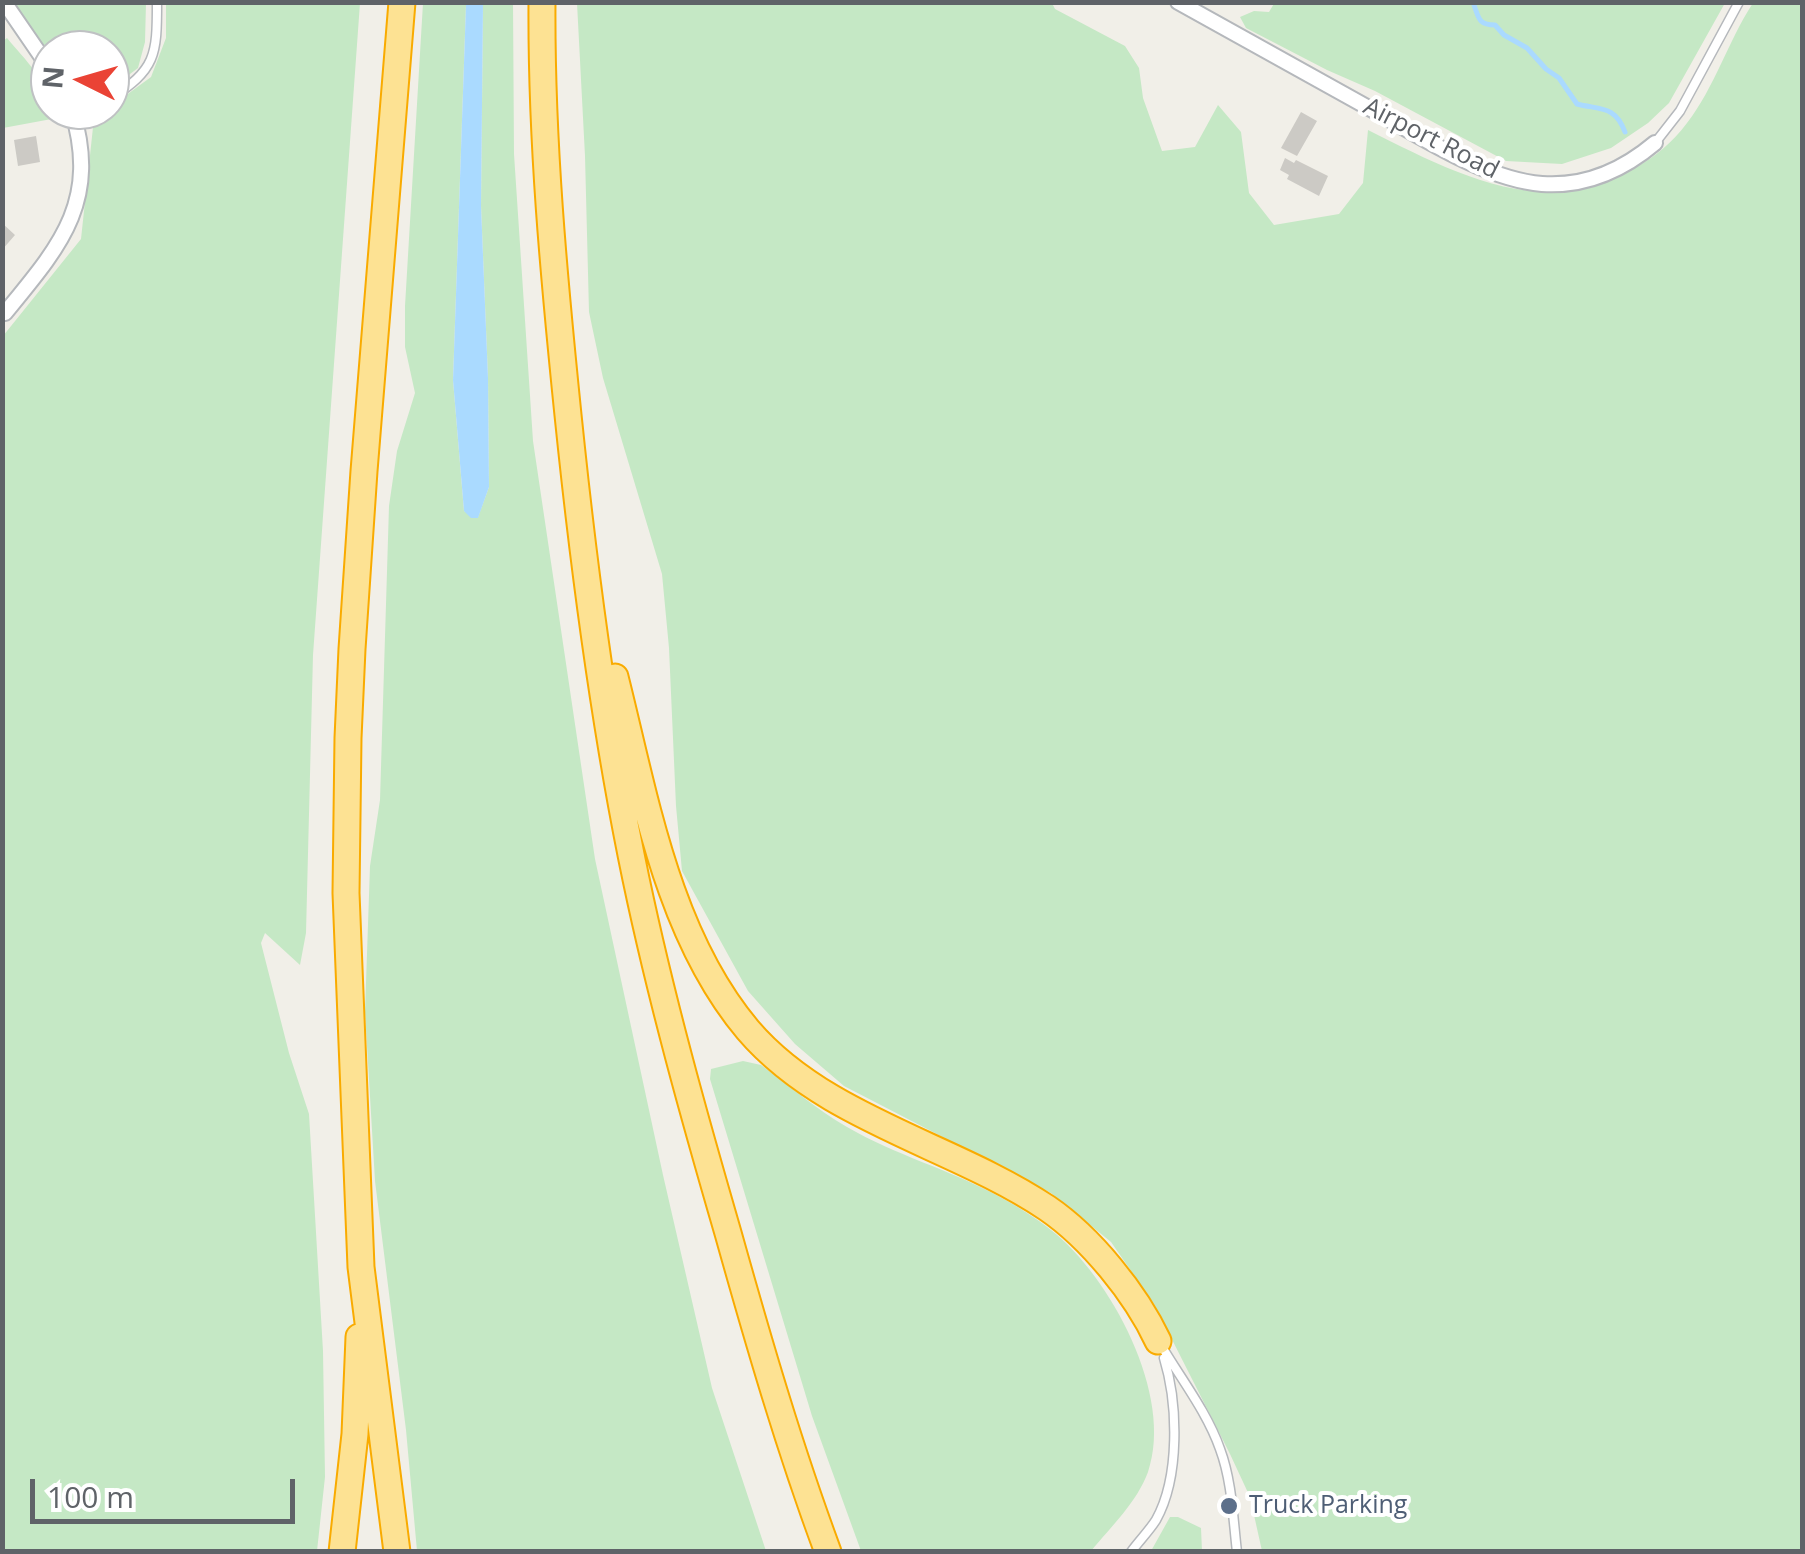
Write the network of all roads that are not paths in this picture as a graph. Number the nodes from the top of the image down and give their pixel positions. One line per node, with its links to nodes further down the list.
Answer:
1 (4, 2): 7 (street)
2 (157, 2): 8 (lane)
3 (402, 2): 13 (highway)
4 (542, 2): 12 (highway)
5 (1178, 2): 10 (street, Airport Road)
6 (1739, 2): 10 (lane, Airport Road)
7 (30, 40)
8 (130, 86)
9 (76, 130): 11 (street)
10 (1655, 142)
11 (5, 313)
12 (582, 548): 14 (highway); 17 (highway)
13 (361, 1267): 15 (highway); 16 (highway)
14 (1158, 1341): 18 (lane); 19 (lane)
15 (342, 1552)
16 (397, 1552)
17 (828, 1552)
18 (1132, 1552)
19 (1237, 1552)

